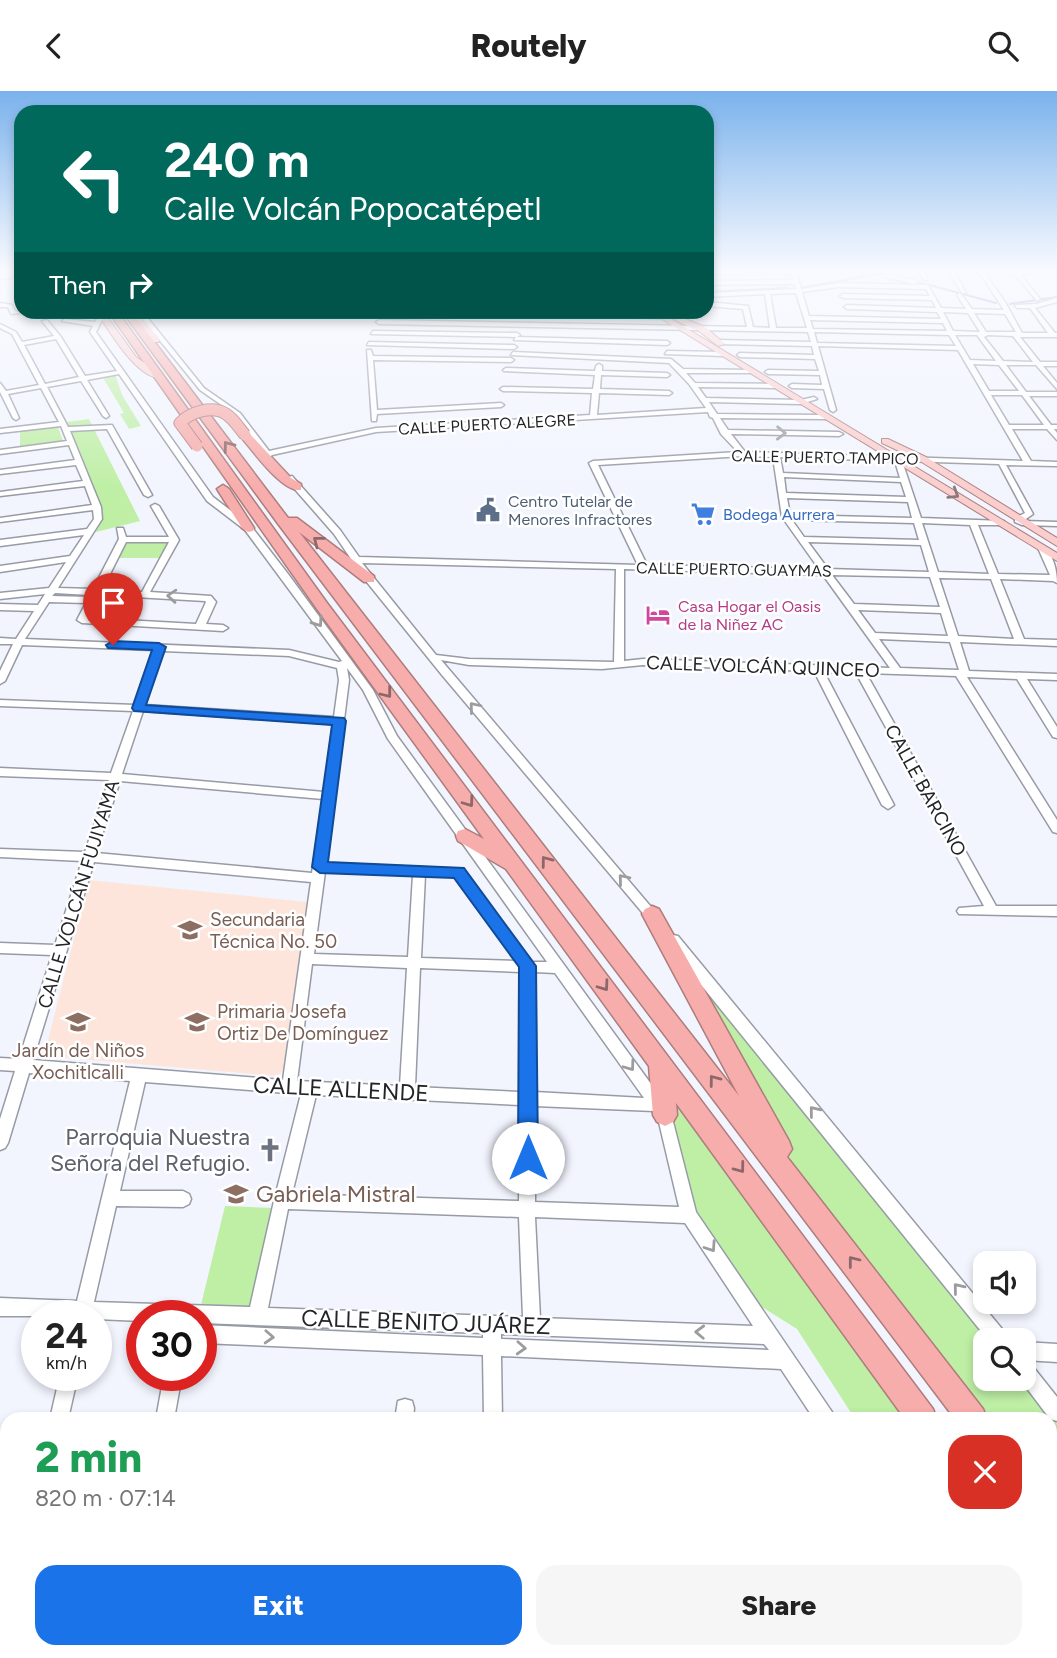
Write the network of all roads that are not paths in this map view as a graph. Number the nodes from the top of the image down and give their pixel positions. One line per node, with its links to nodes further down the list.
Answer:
1 (19, 344): 43 (street)
2 (62, 344): 42 (street)
3 (101, 344): 34 (street)
4 (122, 344): 41 (main road)
5 (135, 344): 41 (highway)
6 (153, 344): 32 (highway)
7 (369, 344): 27 (street)
8 (371, 344): 21 (street)
9 (515, 344): 21 (street)
10 (601, 344): 25 (street)
11 (667, 344): 24 (street)
12 (711, 344): 22 (main road)
13 (722, 344): 23 (main road)
14 (785, 344): 18 (street)
15 (958, 344): 20 (street)
16 (988, 344): 29 (street)
17 (1024, 344): 30 (street)
18 (813, 345): 20 (street); 26 (street)
19 (168, 346): 32 (highway); 78 (street)
20 (961, 348): 28 (street)
21 (513, 354): 25 (street); 27 (street); 33 (street)
22 (723, 354): 24 (street); 36 (main road)
23 (740, 355): 26 (street); 37 (main road)
24 (667, 356): 25 (street); 35 (street); 40 (street)
25 (600, 357): 38 (street)
26 (817, 357): 39 (street)
27 (369, 358): 60 (street)
28 (970, 362): 29 (street); 53 (street)
29 (1000, 363): 30 (street); 54 (street)
30 (1038, 364): 31 (street); 48 (street)
31 (1057, 364)
32 (172, 370): 99 (highway, one-way to 32)
33 (506, 370): 38 (street); 49 (street)
34 (119, 371): 42 (street); 109 (street)
35 (680, 371): 36 (street); 44 (street)
36 (752, 372): 45 (main road)
37 (768, 372): 39 (street); 46 (main road)
38 (598, 373): 40 (street); 50 (street)
39 (821, 373): 47 (street)
40 (667, 375): 52 (street)
41 (157, 376): 98 (highway)
42 (83, 377): 43 (street); 65 (street)
43 (41, 385): 51 (street); 74 (street)
44 (692, 385): 45 (street); 57 (street)
45 (775, 386): 58 (main road)
46 (792, 386): 47 (street); 56 (main road)
47 (826, 387): 64 (street)
48 (1057, 387)
49 (503, 389): 50 (street); 59 (street)
50 (596, 391): 52 (street); 66 (street)
51 (2, 392): 63 (street)
52 (669, 393): 61 (street)
53 (989, 393): 54 (street); 69 (street)
54 (1023, 393): 55 (street); 70 (street)
55 (1057, 394)
56 (814, 399): 58 (street); 64 (main road)
57 (703, 400): 58 (street); 62 (street)
58 (801, 402): 64 (main road)
59 (501, 405): 60 (street); 67 (street)
60 (374, 412): 73 (street)
61 (669, 412): 62 (street, CALLE PUERTO ALEGRE); 66 (street, CALLE PUERTO ALEGRE)
62 (710, 413): 64 (street, CALLE PUERTO ALEGRE); 75 (street)
63 (0, 414)
64 (830, 414): 68 (main road); 83 (main road)
65 (106, 416)
66 (593, 417): 67 (street, CALLE PUERTO ALEGRE)
67 (501, 423): 73 (street, CALLE PUERTO ALEGRE)
68 (836, 423): 76 (street); 82 (main road)
69 (1007, 427): 70 (street); 87 (street)
70 (1053, 427): 77 (street)
71 (110, 430): 74 (street); 95 (street)
72 (0, 431): 74 (street)
73 (376, 431): 78 (street, CALLE PUERTO ALEGRE)
74 (67, 432): 84 (street); 85 (street)
75 (723, 432): 76 (street, one-way to 76); 79 (street)
76 (839, 434): 81 (street)
77 (1057, 438)
78 (268, 454): 93 (street)
79 (743, 454): 80 (street, CALLE PUERTO TAMPICO); 88 (street, CALLE PUERTO TAMPICO)
80 (776, 454): 81 (street, CALLE PUERTO TAMPICO); 90 (street)
81 (846, 457): 82 (street, CALLE PUERTO TAMPICO)
82 (897, 459): 83 (street, CALLE PUERTO TAMPICO); 91 (street); 107 (main road, one-way to 107)
83 (923, 459): 86 (street, CALLE PUERTO TAMPICO); 105 (main road)
84 (5, 461): 85 (street)
85 (79, 462): 92 (street)
86 (1001, 462): 87 (street, CALLE PUERTO TAMPICO); 105 (street)
87 (1028, 462): 89 (street, CALLE PUERTO TAMPICO)
88 (593, 463): 124 (street)
89 (1056, 465)
90 (779, 475): 91 (street); 96 (street)
91 (904, 480): 97 (street)
92 (88, 483): 94 (street); 101 (street)
93 (297, 488): 98 (highway, bridge); 121 (street)
94 (0, 494)
95 (148, 495)
96 (783, 495): 97 (street); 102 (street)
97 (910, 500): 104 (street)
98 (240, 501): 109 (highway); 137 (highway)
99 (269, 501): 130 (highway, one-way to 99); 204 (highway, one-way to 99)
100 (155, 506): 112 (street)
101 (97, 507): 103 (street); 111 (street)
102 (786, 517): 104 (street); 114 (street)
103 (0, 520)
104 (916, 521): 106 (street); 117 (street)
105 (1020, 521): 108 (street); 116 (main road)
106 (973, 522): 107 (street); 129 (street)
107 (1001, 523): 118 (main road)
108 (1057, 524)
109 (248, 528): 128 (street)
110 (120, 530): 113 (street)
111 (92, 531): 115 (street); 119 (street)
112 (173, 536): 113 (street); 133 (street)
113 (123, 540): 134 (street)
114 (803, 540): 117 (street); 126 (street)
115 (0, 543)
116 (1057, 543)
117 (924, 544): 127 (street)
118 (1042, 548): 120 (main road); 131 (street)
119 (73, 558): 125 (street); 132 (street)
120 (1057, 558)
121 (357, 560): 122 (street, CALLE PUERTO GUAYMAS); 130 (street)
122 (411, 562): 123 (street, CALLE PUERTO GUAYMAS); 130 (street, CALLE PUERTO GUAYMAS)
123 (620, 566): 124 (street, CALLE PUERTO GUAYMAS); 153 (street)
124 (644, 567): 126 (street, CALLE PUERTO GUAYMAS)
125 (0, 569)
126 (825, 571): 127 (street, CALLE PUERTO GUAYMAS); 139 (street)
127 (933, 575): 129 (street, CALLE PUERTO GUAYMAS); 140 (street)
128 (285, 576): 137 (highway); 152 (street, one-way to 152)
129 (995, 576): 131 (street, CALLE PUERTO GUAYMAS); 147 (street)
130 (369, 579): 150 (street)
131 (1057, 579)
132 (54, 590): 134 (street); 135 (street); 136 (street)
133 (145, 594): 134 (street); 141 (street, one-way to 133)
134 (94, 595): 136 (street); 141 (street)
135 (0, 596)
136 (45, 604): 138 (street); 146 (street)
137 (322, 606): 176 (highway, one-way to 176)
138 (0, 607)
139 (851, 607): 140 (street); 143 (street)
140 (945, 610): 144 (street)
141 (200, 626): 142 (street)
142 (223, 628)
143 (872, 636): 144 (street); 156 (street)
144 (954, 639): 147 (street); 158 (street)
145 (0, 641): 146 (street)
146 (19, 641): 149 (street); 161 (street)
147 (1020, 641): 148 (street)
148 (1057, 643)
149 (159, 647): 152 (street); 165 (street, CALLE VOLCÁN FUJIYAMA)
150 (435, 658): 151 (street, CALLE VOLCÁN QUINCEO); 157 (street)
151 (469, 662): 153 (street, CALLE VOLCÁN QUINCEO); 157 (street, CALLE VOLCÁN QUINCEO)
152 (346, 663): 162 (street); 163 (street)
153 (620, 663): 154 (street, CALLE VOLCÁN QUINCEO)
154 (818, 669): 155 (street, CALLE VOLCÁN QUINCEO); 171 (street)
155 (859, 670): 156 (street, CALLE VOLCÁN QUINCEO); 180 (street, CALLE BARCINO)
156 (897, 671): 158 (street, CALLE VOLCÁN QUINCEO)
157 (446, 673): 183 (street, one-way to 157)
158 (963, 674): 159 (street, CALLE VOLCÁN QUINCEO); 172 (street)
159 (1020, 676): 160 (street, CALLE VOLCÁN QUINCEO); 167 (street)
160 (1057, 677)
161 (0, 681)
162 (368, 690): 163 (street); 173 (street)
163 (342, 695): 166 (street)
164 (0, 703): 165 (street)
165 (138, 708): 166 (street); 169 (street, CALLE VOLCÁN FUJIYAMA)
166 (339, 721): 170 (street)
167 (1057, 735)
168 (0, 772): 169 (street)
169 (115, 777): 170 (street); 175 (street, CALLE VOLCÁN FUJIYAMA)
170 (329, 796): 179 (street)
171 (888, 805)
172 (1057, 829)
173 (470, 844): 176 (highway); 178 (street); 189 (street)
174 (0, 853): 175 (street)
175 (89, 857): 179 (street); 185 (street, CALLE VOLCÁN FUJIYAMA)
176 (517, 867): 190 (highway, one-way to 190)
177 (419, 870): 178 (street); 179 (street); 187 (street)
178 (458, 872): 188 (street)
179 (319, 873): 186 (street)
180 (992, 910): 181 (street); 182 (street)
181 (962, 911)
182 (1057, 911)
183 (652, 914): 204 (highway); 213 (street, one-way to 183)
184 (0, 948): 185 (street)
185 (60, 950): 192 (street, CALLE VOLCÁN FUJIYAMA)
186 (308, 959): 187 (street); 194 (street)
187 (415, 963): 188 (street); 196 (street)
188 (528, 966): 189 (street); 197 (street)
189 (558, 968): 198 (street, one-way to 198)
190 (659, 1061): 198 (highway); 227 (highway, one-way to 227)
191 (0, 1064): 192 (street, CALLE ALLENDE)
192 (25, 1066): 193 (street, CALLE ALLENDE); 199 (street, CALLE VOLCÁN FUJIYAMA)
193 (139, 1075): 194 (street, CALLE ALLENDE); 200 (street)
194 (289, 1087): 195 (street, CALLE ALLENDE)
195 (310, 1089): 196 (street, CALLE ALLENDE); 202 (street)
196 (407, 1093): 197 (street, CALLE ALLENDE)
197 (528, 1099): 198 (street, CALLE ALLENDE); 203 (street)
198 (661, 1110): 205 (street)
199 (0, 1143)
200 (110, 1198): 201 (street); 206 (street)
201 (183, 1199)
202 (282, 1201): 203 (street); 210 (street)
203 (527, 1210): 205 (street); 212 (street)
204 (817, 1214): 228 (highway, one-way to 204)
205 (689, 1215): 215 (street, one-way to 215)
206 (86, 1300)
207 (0, 1307): 208 (street, CALLE BENITO JUÁREZ)
208 (21, 1309)
209 (217, 1316): 210 (street, CALLE BENITO JUÁREZ)
210 (257, 1317): 211 (street, CALLE BENITO JUÁREZ)
211 (492, 1325): 212 (street, CALLE BENITO JUÁREZ); 216 (street)
212 (532, 1326): 215 (street, CALLE BENITO JUÁREZ, one-way to 212)
213 (991, 1328)
214 (217, 1335): 216 (street, CALLE BENITO JUÁREZ, one-way to 216)
215 (769, 1335): 219 (street)
216 (492, 1347): 219 (street, CALLE BENITO JUÁREZ, one-way to 219); 225 (street)
217 (1036, 1352): 218 (street)
218 (1057, 1353)
219 (785, 1360): 226 (street)
220 (1036, 1385): 229 (street)
221 (65, 1391): 223 (street)
222 (170, 1391): 224 (street)
223 (61, 1412)
224 (166, 1412)
225 (493, 1412)
226 (820, 1412)
227 (917, 1412)
228 (968, 1412)
229 (1057, 1412)

